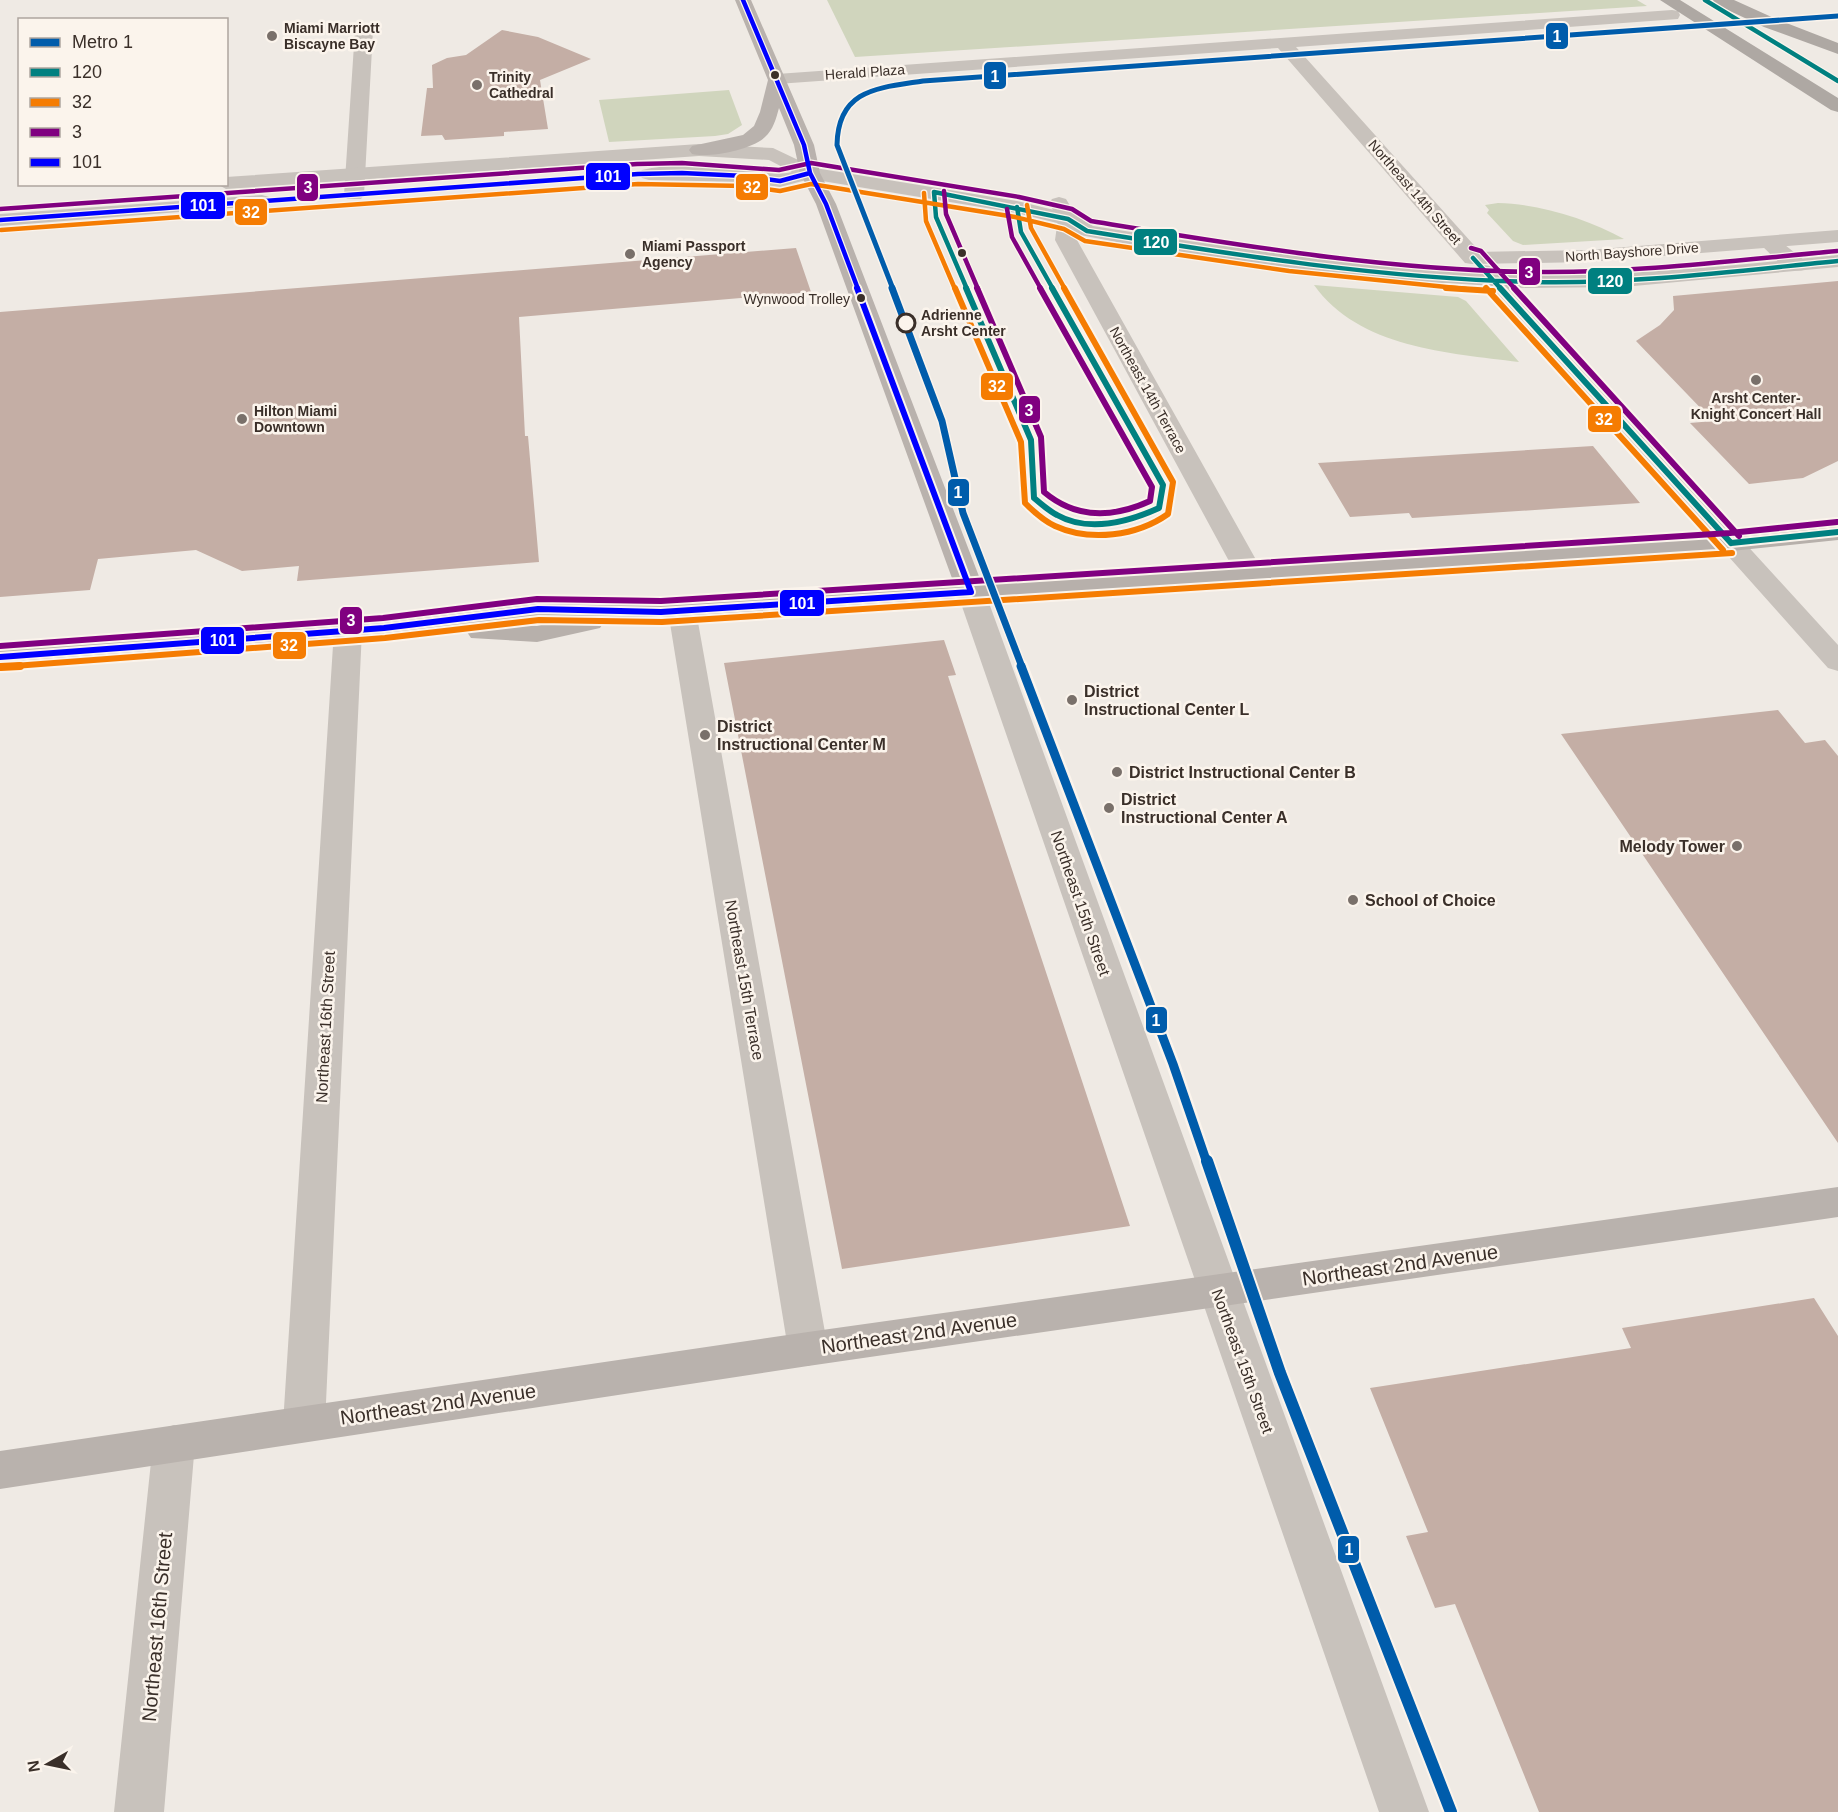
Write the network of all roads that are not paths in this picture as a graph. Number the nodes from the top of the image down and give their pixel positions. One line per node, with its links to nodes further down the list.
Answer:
1 (743, 0): 9 (main road, Northeast 15th Street)
2 (1721, 0): 8 (highway)
3 (1773, 3): 6 (highway)
4 (1670, 8): 7 (street, Herald Plaza); 10 (highway)
5 (364, 30): 13 (street)
6 (1834, 30)
7 (1283, 43): 9 (street, Herald Plaza); 24 (street, Northeast 14th Street)
8 (1838, 49)
9 (777, 78): 11 (main road); 12 (main road, Northeast 15th Street)
10 (1838, 106)
11 (699, 150): 12 (street, North Bayshore Drive); 13 (street, North Bayshore Drive)
12 (810, 173): 17 (street, North Bayshore Drive); 20 (street, North Bayshore Drive); 31 (main road, Northeast 15th Street)
13 (356, 174): 14 (street, North Bayshore Drive); 17 (street)
14 (228, 183)
15 (184, 186): 16 (street)
16 (65, 195): 18 (street); 19 (street)
17 (354, 195): 21 (street, North Bayshore Drive)
18 (0, 199)
19 (0, 210)
20 (1064, 211): 24 (street, North Bayshore Drive); 27 (street, North Bayshore Drive); 30 (street, Northeast 14th Terrace)
21 (0, 220)
22 (1838, 236): 23 (street, North Bayshore Drive)
23 (1769, 242): 24 (street, North Bayshore Drive); 26 (street)
24 (1473, 258): 27 (street, Northeast 14th Street)
25 (1838, 261): 26 (street, North Bayshore Drive)
26 (1796, 265): 27 (street, North Bayshore Drive)
27 (1494, 281): 29 (street, Northeast 14th Street)
28 (1838, 532): 29 (main road)
29 (1731, 543): 30 (main road); 35 (street, Northeast 14th Street)
30 (1250, 574): 31 (main road)
31 (971, 592): 32 (main road); 37 (street, Northeast 15th Street)
32 (682, 611): 33 (main road); 38 (street, Northeast 15th Terrace)
33 (348, 630): 34 (main road); 39 (street, Northeast 16th Street)
34 (0, 657)
35 (1838, 662)
36 (1838, 1202): 37 (main road, Northeast 2nd Avenue)
37 (1218, 1291): 38 (main road, Northeast 2nd Avenue); 43 (street, Northeast 15th Street)
38 (808, 1349): 39 (main road, Northeast 2nd Avenue)
39 (303, 1424): 40 (main road, Northeast 2nd Avenue)
40 (174, 1443): 41 (main road, Northeast 2nd Avenue); 42 (street, Northeast 16th Street)
41 (0, 1470)
42 (139, 1812)
43 (1404, 1812)

